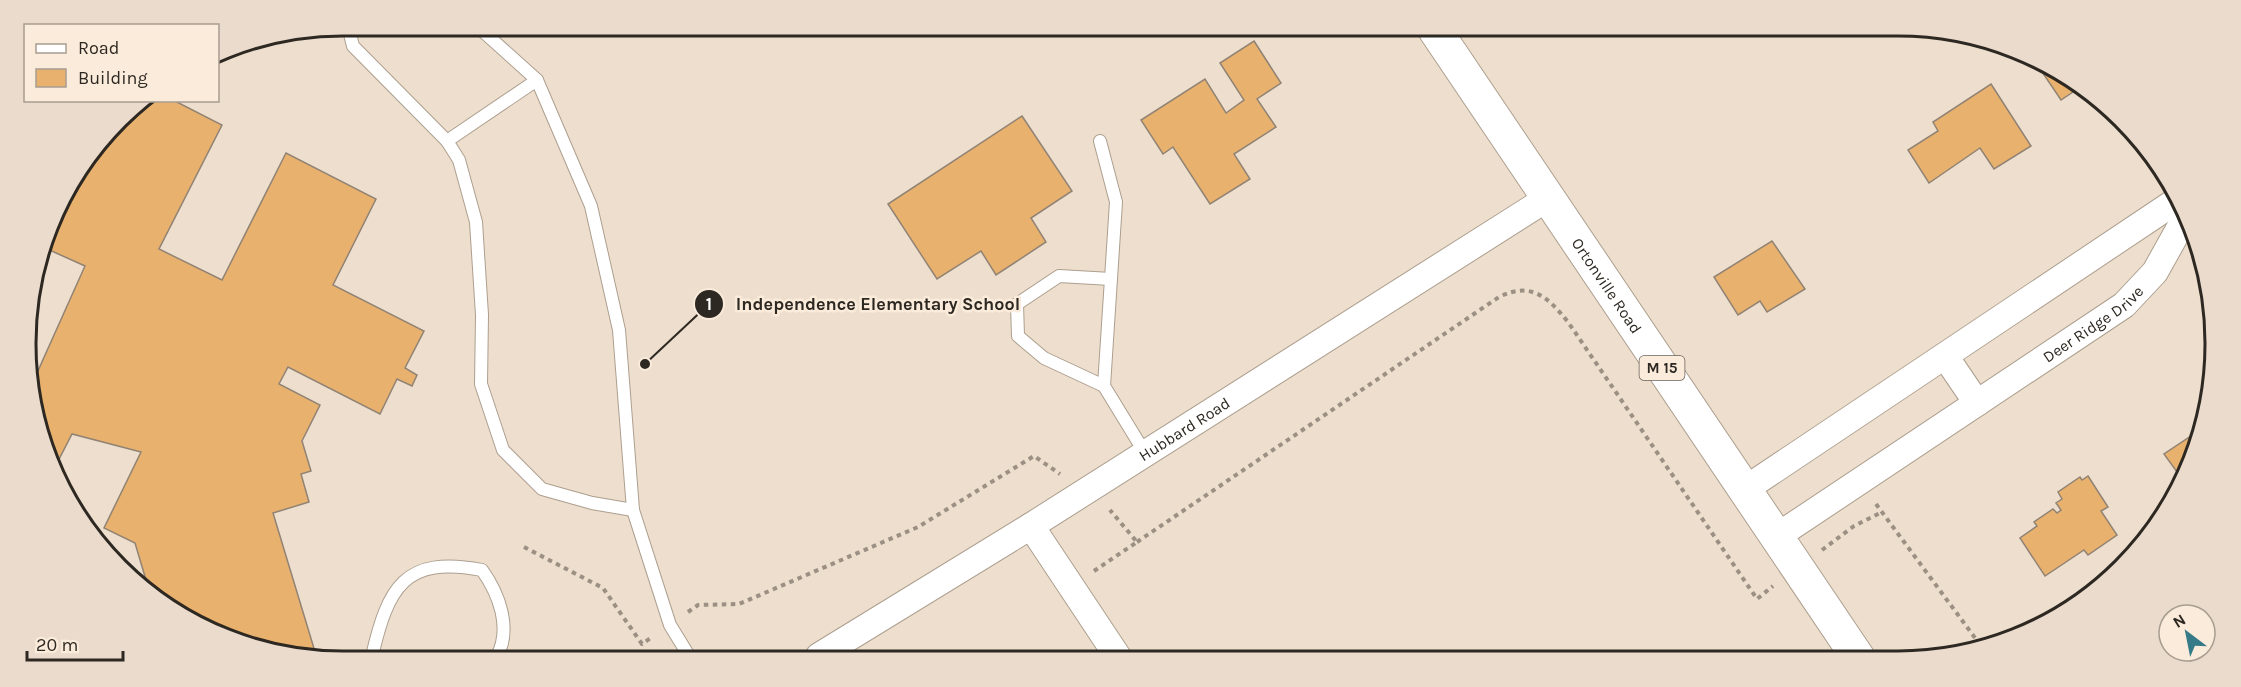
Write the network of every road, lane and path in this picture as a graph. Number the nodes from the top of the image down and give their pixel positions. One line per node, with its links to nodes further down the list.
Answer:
1 (350, 36): 5 (lane)
2 (488, 36): 4 (lane)
3 (1439, 36): 7 (main road, Ortonville Road / M 15)
4 (537, 80): 5 (lane); 18 (lane)
5 (447, 141): 18 (lane)
6 (1100, 141): 10 (lane)
7 (1548, 198): 14 (street, Hubbard Road); 17 (main road, Ortonville Road / M 15)
8 (2171, 204): 11 (street)
9 (2181, 225): 13 (street, Deer Ridge Drive)
10 (1111, 279): 12 (lane); 12 (lane)
11 (1945, 356): 13 (street); 17 (street)
12 (1104, 386): 14 (lane)
13 (1977, 403): 16 (street, Deer Ridge Drive)
14 (1145, 453): 21 (street, Hubbard Road)
15 (1068, 480): 28 (path)
16 (1859, 482): 20 (path); 23 (street, Deer Ridge Drive)
17 (1744, 490): 23 (main road, Ortonville Road / M 15)
18 (633, 510): 28 (lane)
19 (1114, 512): 24 (path)
20 (1881, 512): 22 (path); 29 (path)
21 (1031, 526): 26 (street); 33 (street, Hubbard Road)
22 (1854, 526)
23 (1776, 537): 35 (main road, Ortonville Road / M 15)
24 (1137, 542): 26 (path); 27 (path)
25 (524, 547): 28 (path)
26 (1071, 586): 34 (street)
27 (1757, 598)
28 (670, 625): 32 (lane)
29 (1977, 641)
30 (373, 651): 31 (lane)
31 (498, 651)
32 (686, 651)
33 (827, 651)
34 (1114, 651)
35 (1854, 651)

